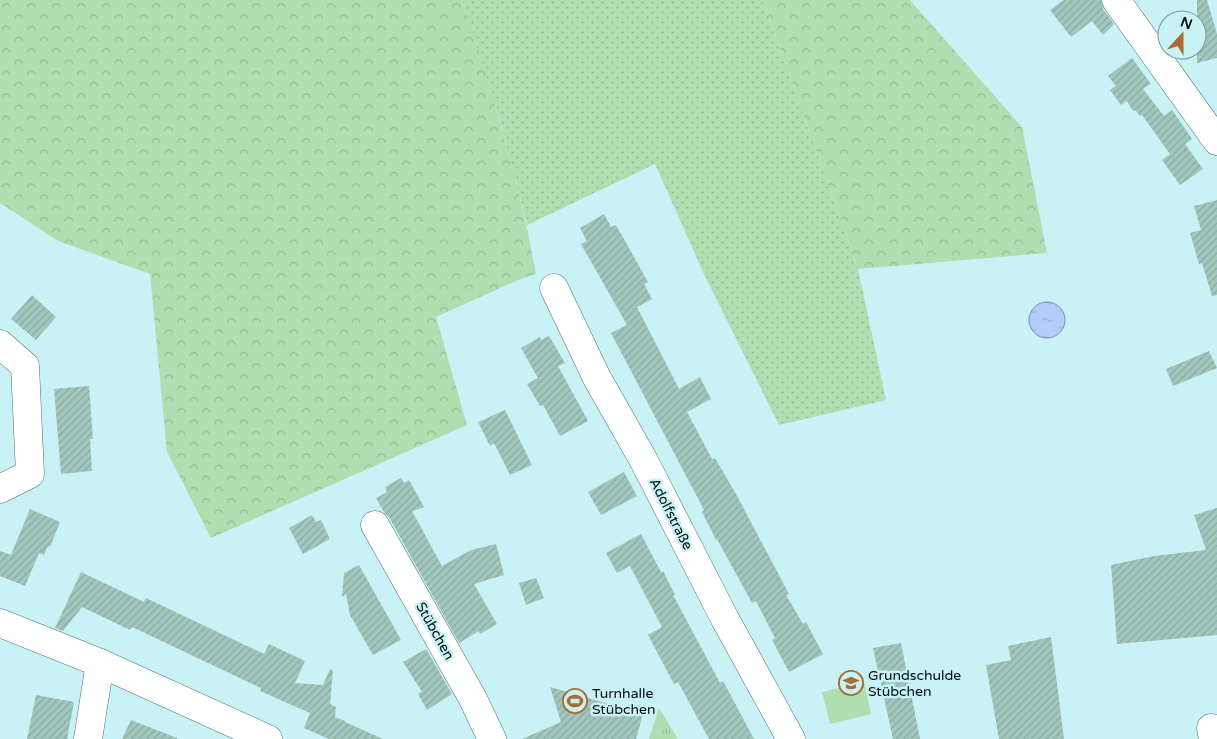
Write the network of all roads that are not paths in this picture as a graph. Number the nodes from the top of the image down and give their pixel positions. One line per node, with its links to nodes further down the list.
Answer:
1 (1116, 0): 2 (street)
2 (1217, 141)
3 (554, 288): 12 (street, Adolfstraße)
4 (0, 344): 5 (street)
5 (0, 488)
6 (375, 525): 11 (street, Stübchen)
7 (0, 623): 8 (street)
8 (100, 662): 9 (street); 10 (street)
9 (88, 739)
10 (268, 739)
11 (492, 739)
12 (791, 739)

